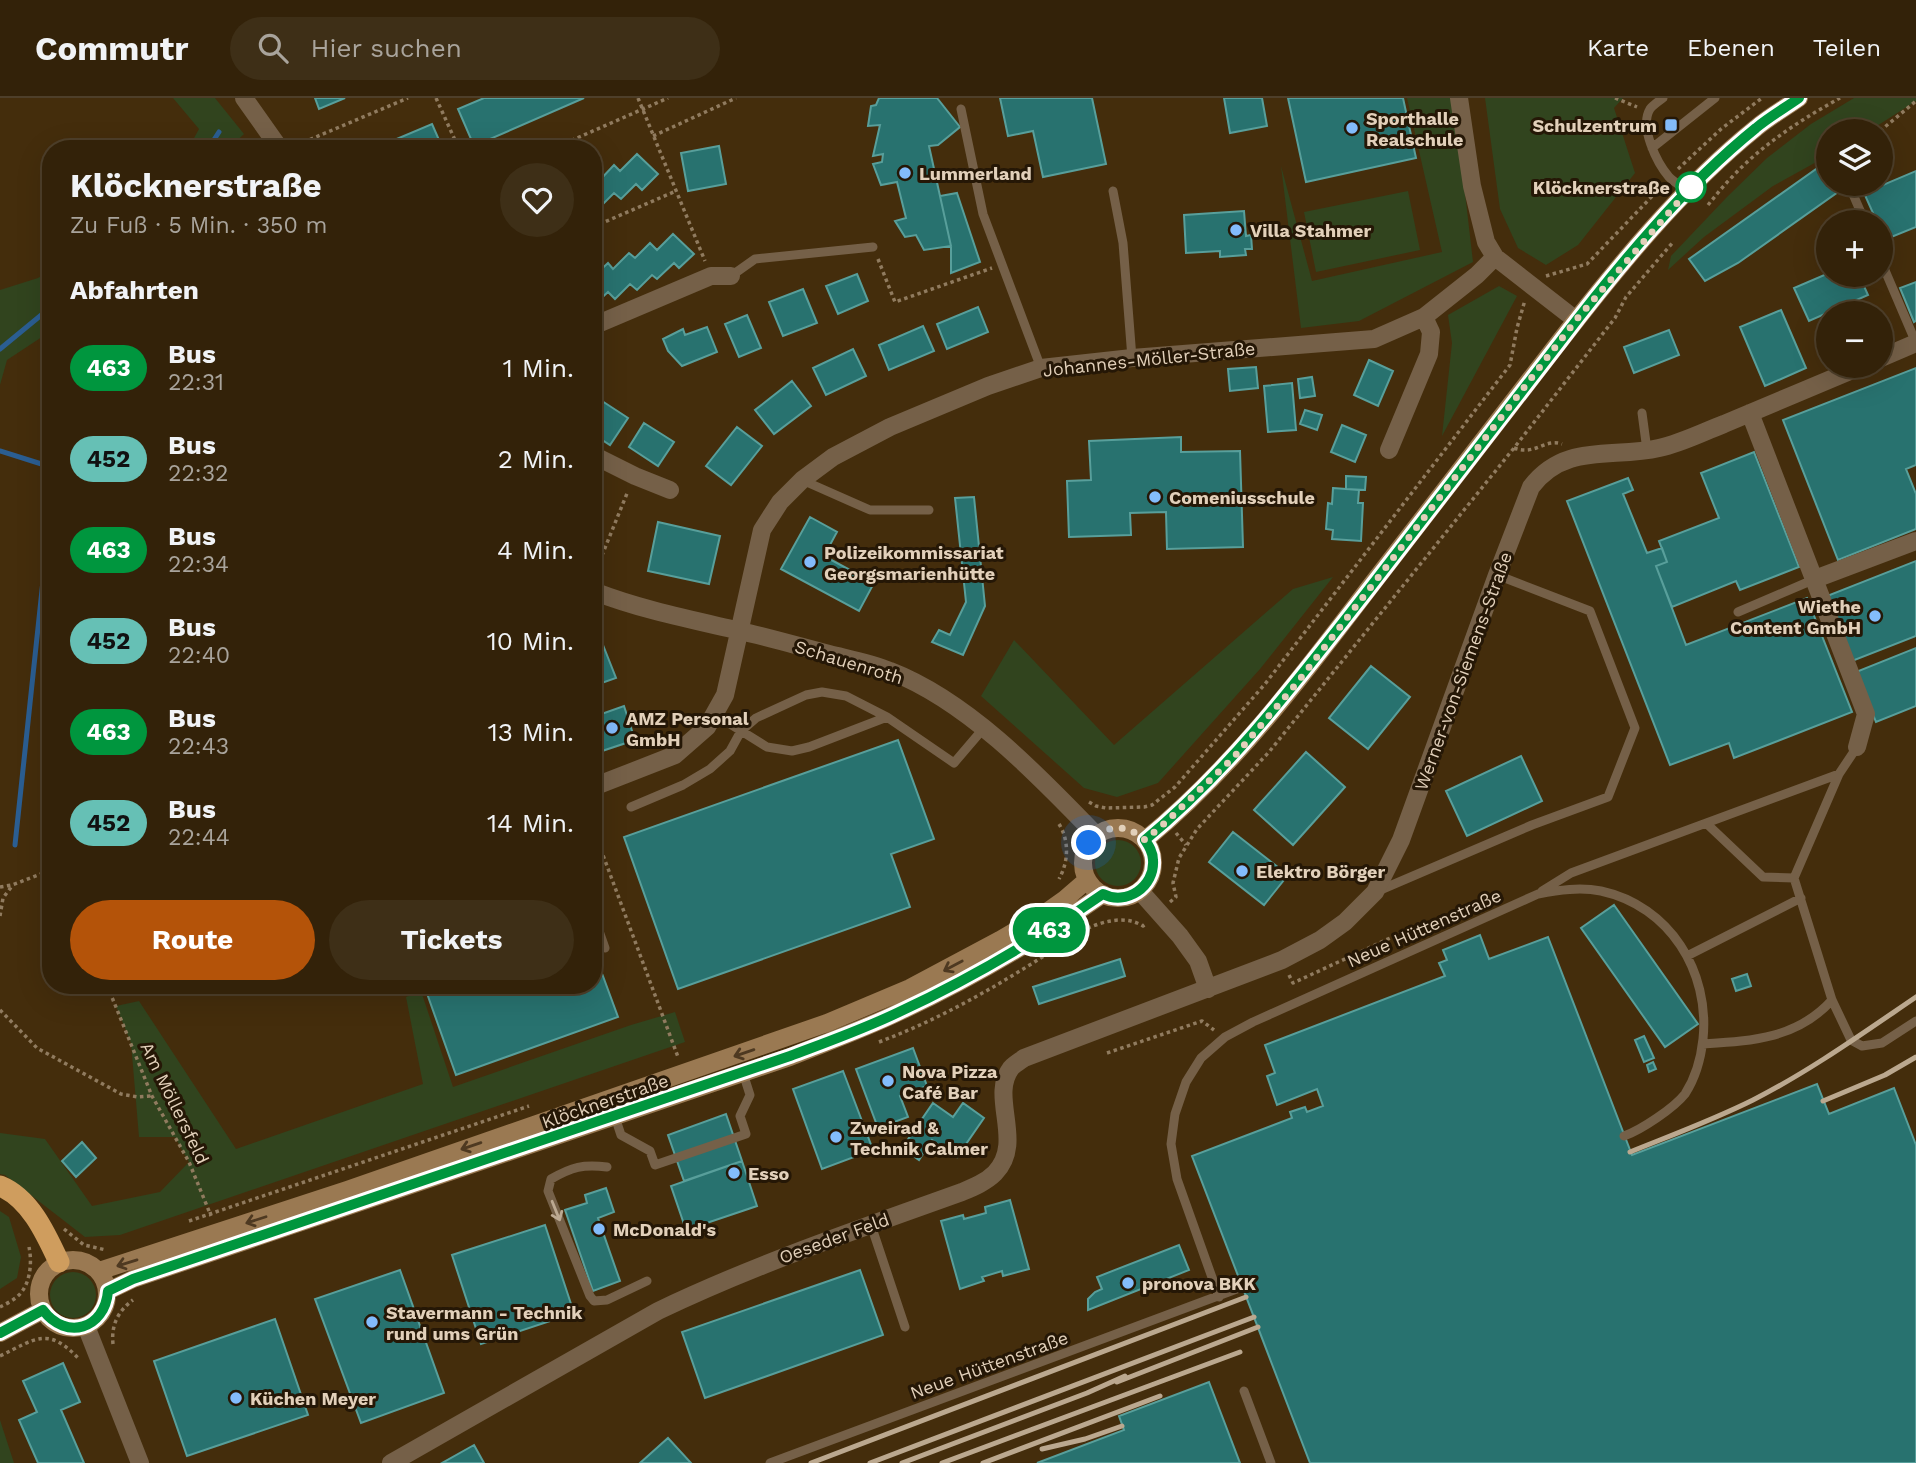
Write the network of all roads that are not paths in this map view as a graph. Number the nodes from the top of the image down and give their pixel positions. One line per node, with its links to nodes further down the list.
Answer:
1 (244, 98): 7 (street)
2 (1459, 98): 12 (street)
3 (1663, 98): 8 (lane)
4 (1715, 98): 8 (lane)
5 (1799, 98): 10 (main road)
6 (961, 109): 21 (lane)
7 (274, 140)
8 (1652, 148): 10 (lane)
9 (1113, 191): 20 (lane)
10 (1687, 191): 16 (main road)
11 (873, 247): 13 (lane)
12 (1495, 257): 15 (street, Johannes-Möller-Straße); 16 (street)
13 (731, 275): 17 (street)
14 (1892, 287): 18 (lane)
15 (1424, 317): 20 (street, Johannes-Möller-Straße); 25 (street)
16 (1576, 320): 47 (main road)
17 (602, 322)
18 (1916, 343): 19 (street)
19 (1893, 353)
20 (1132, 358): 21 (street, Johannes-Möller-Straße)
21 (1041, 368): 28 (street, Johannes-Möller-Straße)
22 (1833, 378): 24 (street, Werner-von-Siemens-Straße)
23 (1642, 413): 26 (lane)
24 (1750, 413): 26 (street, Werner-von-Siemens-Straße); 33 (street)
25 (1389, 450)
26 (1647, 450): 32 (street, Werner-von-Siemens-Straße)
27 (602, 460): 29 (street)
28 (802, 480): 30 (lane); 36 (street, Johannes-Möller-Straße)
29 (670, 490)
30 (929, 510)
31 (1916, 541): 33 (street)
32 (1497, 575): 51 (street, Werner-von-Siemens-Straße); 51 (lane)
33 (1815, 579): 35 (lane); 41 (street)
34 (602, 594): 36 (street, Schauenroth)
35 (1738, 612)
36 (740, 631): 37 (street, Johannes-Möller-Straße); 39 (street, Schauenroth)
37 (714, 714): 40 (lane); 43 (street, Johannes-Möller-Straße)
38 (887, 717): 39 (lane); 40 (lane); 40 (lane)
39 (983, 729): 46 (street, Schauenroth)
40 (741, 731): 44 (lane)
41 (1857, 747): 42 (lane)
42 (1839, 774): 45 (lane); 48 (lane)
43 (602, 783)
44 (631, 807)
45 (1706, 823): 48 (lane); 53 (lane)
46 (1096, 835): 47 (main road); 49 (main road)
47 (1145, 840): 50 (main road)
48 (1794, 878): 54 (lane)
49 (1087, 880): 52 (main road); 62 (main road, Klöcknerstraße, one-way to 62)
50 (1140, 891): 52 (main road); 58 (street)
51 (1375, 892): 58 (street, Werner-von-Siemens-Straße)
52 (1103, 894): 63 (main road, Klöcknerstraße)
53 (1538, 894): 57 (lane, Neue Hüttenstraße); 74 (lane, Neue Hüttenstraße)
54 (1801, 898): 57 (lane); 59 (lane)
55 (602, 940): 56 (lane)
56 (605, 948)
57 (1687, 956): 61 (lane, Neue Hüttenstraße)
58 (1208, 989): 68 (street, Oeseder Feld)
59 (1832, 1000): 60 (lane); 61 (lane)
60 (1916, 1021)
61 (1703, 1044): 65 (lane, Neue Hüttenstraße)
62 (706, 1066): 64 (main road); 70 (main road, Klöcknerstraße, one-way to 70)
63 (743, 1073): 64 (main road, Klöcknerstraße); 64 (lane)
64 (615, 1117): 73 (main road, Klöcknerstraße)
65 (1624, 1136)
66 (607, 1167): 71 (lane, one-way to 71)
67 (0, 1186): 69 (highway)
68 (871, 1225): 77 (lane); 81 (street, Oeseder Feld)
69 (58, 1262): 70 (main road); 75 (main road)
70 (99, 1271): 73 (main road)
71 (647, 1281)
72 (1242, 1287): 74 (lane, Neue Hüttenstraße)
73 (108, 1291): 76 (main road)
74 (1219, 1297): 82 (lane, Neue Hüttenstraße)
75 (43, 1310): 76 (main road); 78 (main road)
76 (86, 1326): 80 (street)
77 (905, 1327)
78 (0, 1333)
79 (1244, 1391): 83 (lane)
80 (140, 1463)
81 (391, 1463)
82 (771, 1463)
83 (1271, 1463)

